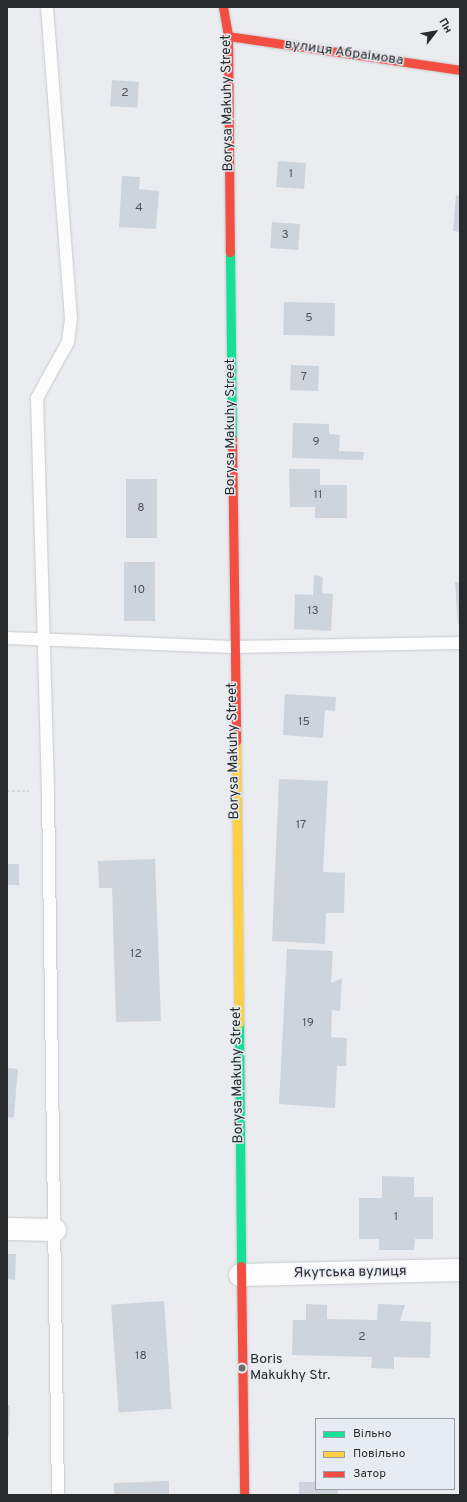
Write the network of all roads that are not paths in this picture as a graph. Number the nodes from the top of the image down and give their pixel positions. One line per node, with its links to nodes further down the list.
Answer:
1 (46, 7): 6 (lane)
2 (223, 7): 3 (main road, Borysa Makuhy Street)
3 (228, 36): 4 (main road, вулиця Абраімова); 8 (main road, Borysa Makuhy Street)
4 (460, 70)
5 (7, 638): 6 (lane)
6 (44, 640): 8 (lane); 10 (lane)
7 (460, 644): 8 (lane)
8 (232, 647): 12 (main road, Borysa Makuhy Street)
9 (7, 1229): 10 (street)
10 (54, 1230): 13 (lane)
11 (460, 1270): 12 (street, Якутська вулиця)
12 (240, 1275): 14 (main road, Borysa Makuhy Street)
13 (58, 1495)
14 (244, 1495)

